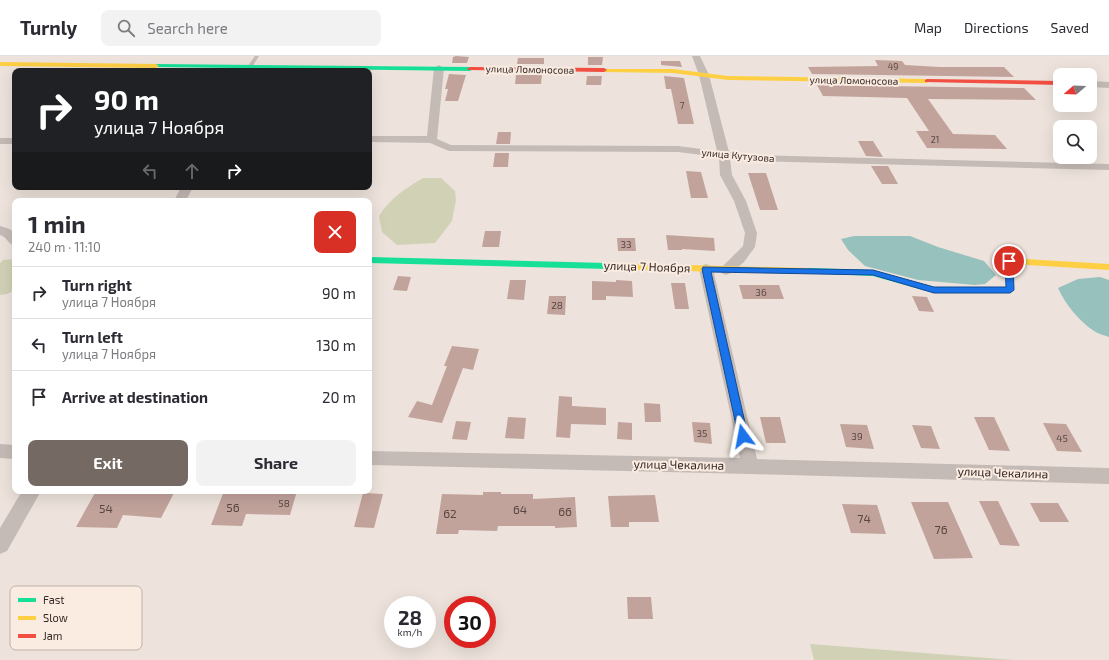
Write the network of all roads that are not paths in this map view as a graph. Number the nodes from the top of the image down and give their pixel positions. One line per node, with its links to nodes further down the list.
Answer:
1 (256, 56): 4 (lane)
2 (696, 56): 6 (street)
3 (0, 64): 4 (street, улица Ломоносова)
4 (248, 68): 5 (street, улица Ломоносова)
5 (439, 68): 6 (street, улица Ломоносова); 11 (street)
6 (704, 75): 7 (street, улица Ломоносова); 14 (street)
7 (1053, 83)
8 (1097, 84): 9 (street)
9 (1109, 85)
10 (372, 139): 11 (street, улица Кутузова)
11 (432, 140): 14 (street, улица Кутузова)
12 (0, 141): 13 (street)
13 (12, 141)
14 (724, 155): 15 (street, улица Кутузова); 21 (street)
15 (1109, 167)
16 (0, 230): 17 (street)
17 (12, 238)
18 (372, 260): 20 (street, улица 7 Ноября)
19 (1109, 267): 21 (street, улица 7 Ноября)
20 (706, 269): 21 (street, улица 7 Ноября); 25 (street)
21 (726, 270)
22 (0, 452): 23 (street)
23 (12, 452)
24 (372, 458): 25 (street, улица Чекалина)
25 (750, 466): 26 (street, улица Чекалина)
26 (1109, 476)
27 (30, 494): 28 (street)
28 (0, 545)

